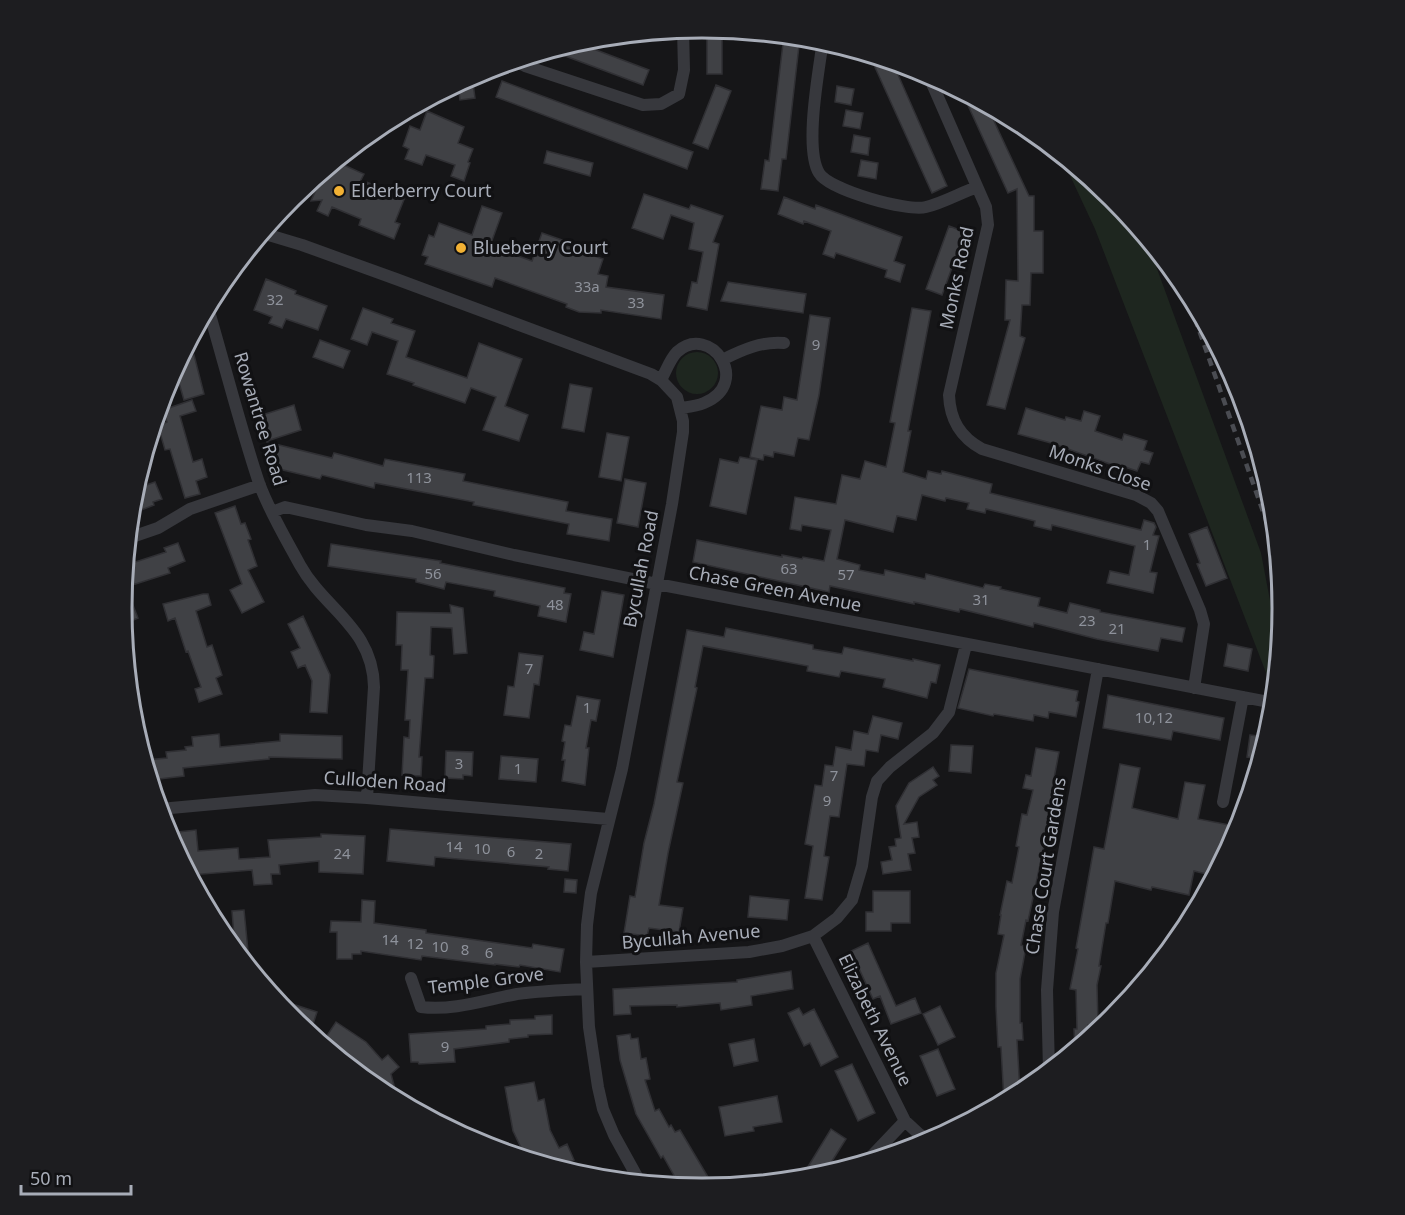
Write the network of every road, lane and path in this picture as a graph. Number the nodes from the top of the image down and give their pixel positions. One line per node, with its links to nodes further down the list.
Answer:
1 (683, 39): 3 (street)
2 (822, 50): 5 (street)
3 (525, 66)
4 (933, 86): 5 (street, Monks Road)
5 (977, 187): 12 (street, Monks Road)
6 (271, 236): 10 (street)
7 (211, 319): 13 (street, Rowantree Road)
8 (784, 343): 9 (street)
9 (723, 359): 10 (street); 11 (street)
10 (661, 380): 11 (street)
11 (681, 408): 16 (street, Bycullah Road)
12 (958, 429): 19 (street, Monks Close)
13 (260, 485): 14 (street, Rowantree Road); 15 (street)
14 (272, 512): 16 (street, Chase Green Avenue); 22 (street, Rowantree Road)
15 (137, 535)
16 (657, 584): 17 (street, Chase Green Avenue); 25 (street, Bycullah Road)
17 (966, 645): 18 (street, Chase Green Avenue); 26 (street, Bycullah Avenue)
18 (1098, 669): 19 (street, Chase Green Avenue); 30 (street, Chase Court Gardens)
19 (1194, 688): 20 (street, Chase Green Avenue)
20 (1243, 697): 21 (street, Chase Green Avenue); 23 (street)
21 (1265, 701)
22 (367, 798): 24 (street, Culloden Road); 25 (street, Culloden Road)
23 (1223, 801)
24 (169, 808)
25 (608, 819): 27 (street, Bycullah Road)
26 (813, 936): 27 (street, Bycullah Avenue); 31 (street, Elizabeth Avenue)
27 (586, 962): 29 (street, Bycullah Road)
28 (411, 978): 29 (street, Temple Grove)
29 (586, 989): 34 (street, Bycullah Road)
30 (1049, 1060)
31 (905, 1121): 32 (street, Elizabeth Avenue); 33 (street)
32 (920, 1134)
33 (878, 1149)
34 (635, 1174)

